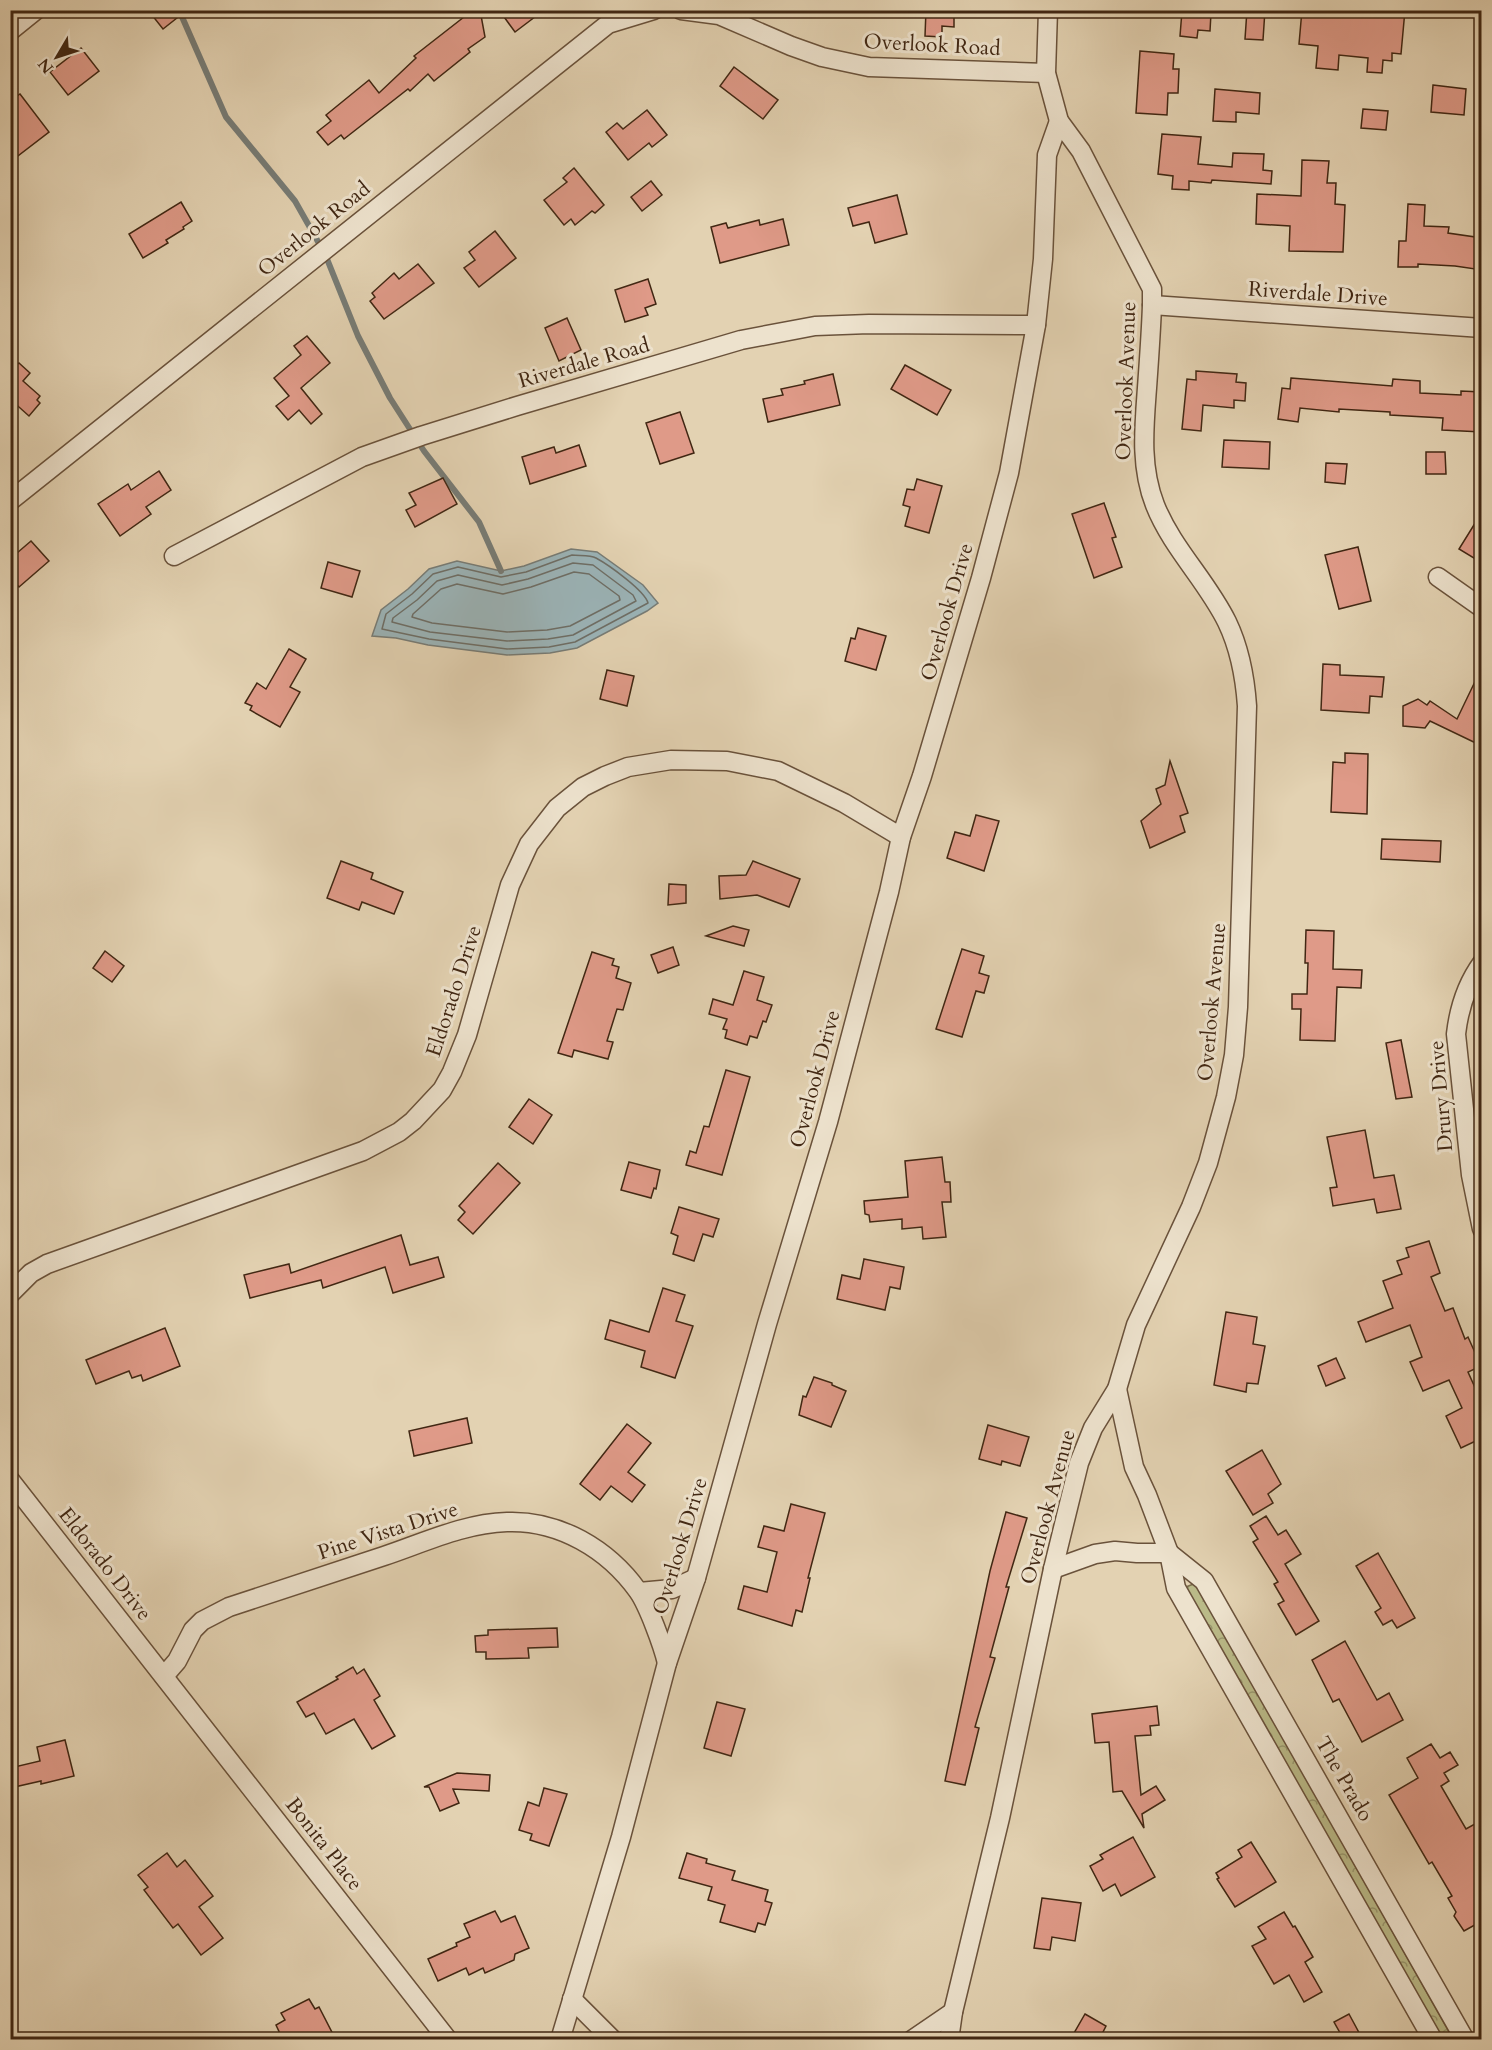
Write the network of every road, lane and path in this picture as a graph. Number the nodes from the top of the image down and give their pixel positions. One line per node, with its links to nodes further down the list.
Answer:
1 (36, 10): 5 (street)
2 (654, 10): 11 (street, Overlook Road)
3 (681, 10): 6 (street, Overlook Road)
4 (1048, 10): 6 (street, Overlook Avenue)
5 (10, 31)
6 (1046, 73): 7 (street, Overlook Avenue)
7 (1059, 121): 8 (street, Overlook Avenue); 9 (street, Overlook Drive)
8 (1152, 305): 10 (street, Riverdale Drive); 19 (street, Overlook Avenue)
9 (1036, 325): 12 (street, Riverdale Road); 15 (street, Overlook Drive)
10 (1482, 328)
11 (10, 501)
12 (174, 556)
13 (1438, 576): 14 (street)
14 (1482, 608)
15 (901, 837): 18 (street, Eldorado Drive); 23 (street, Overlook Drive)
16 (1482, 963): 17 (street, Drury Drive)
17 (1482, 1229)
18 (10, 1294)
19 (1118, 1389): 21 (street); 22 (street, Overlook Avenue)
20 (10, 1480): 26 (street, Eldorado Drive)
21 (1169, 1553): 22 (street); 34 (street); 35 (street, The Prado)
22 (1053, 1569): 28 (street, Overlook Avenue)
23 (696, 1578): 24 (street); 25 (street, Overlook Drive)
24 (639, 1592): 25 (street, Pine Vista Drive); 26 (street, Pine Vista Drive)
25 (667, 1663): 27 (street, Overlook Drive)
26 (164, 1676): 29 (street, Bonita Place)
27 (572, 1999): 30 (street, Overlook Drive); 31 (street)
28 (952, 2012): 32 (street); 33 (street, Overlook Avenue)
29 (448, 2040)
30 (560, 2040)
31 (613, 2040)
32 (912, 2040)
33 (949, 2040)
34 (1433, 2040)
35 (1466, 2040)

